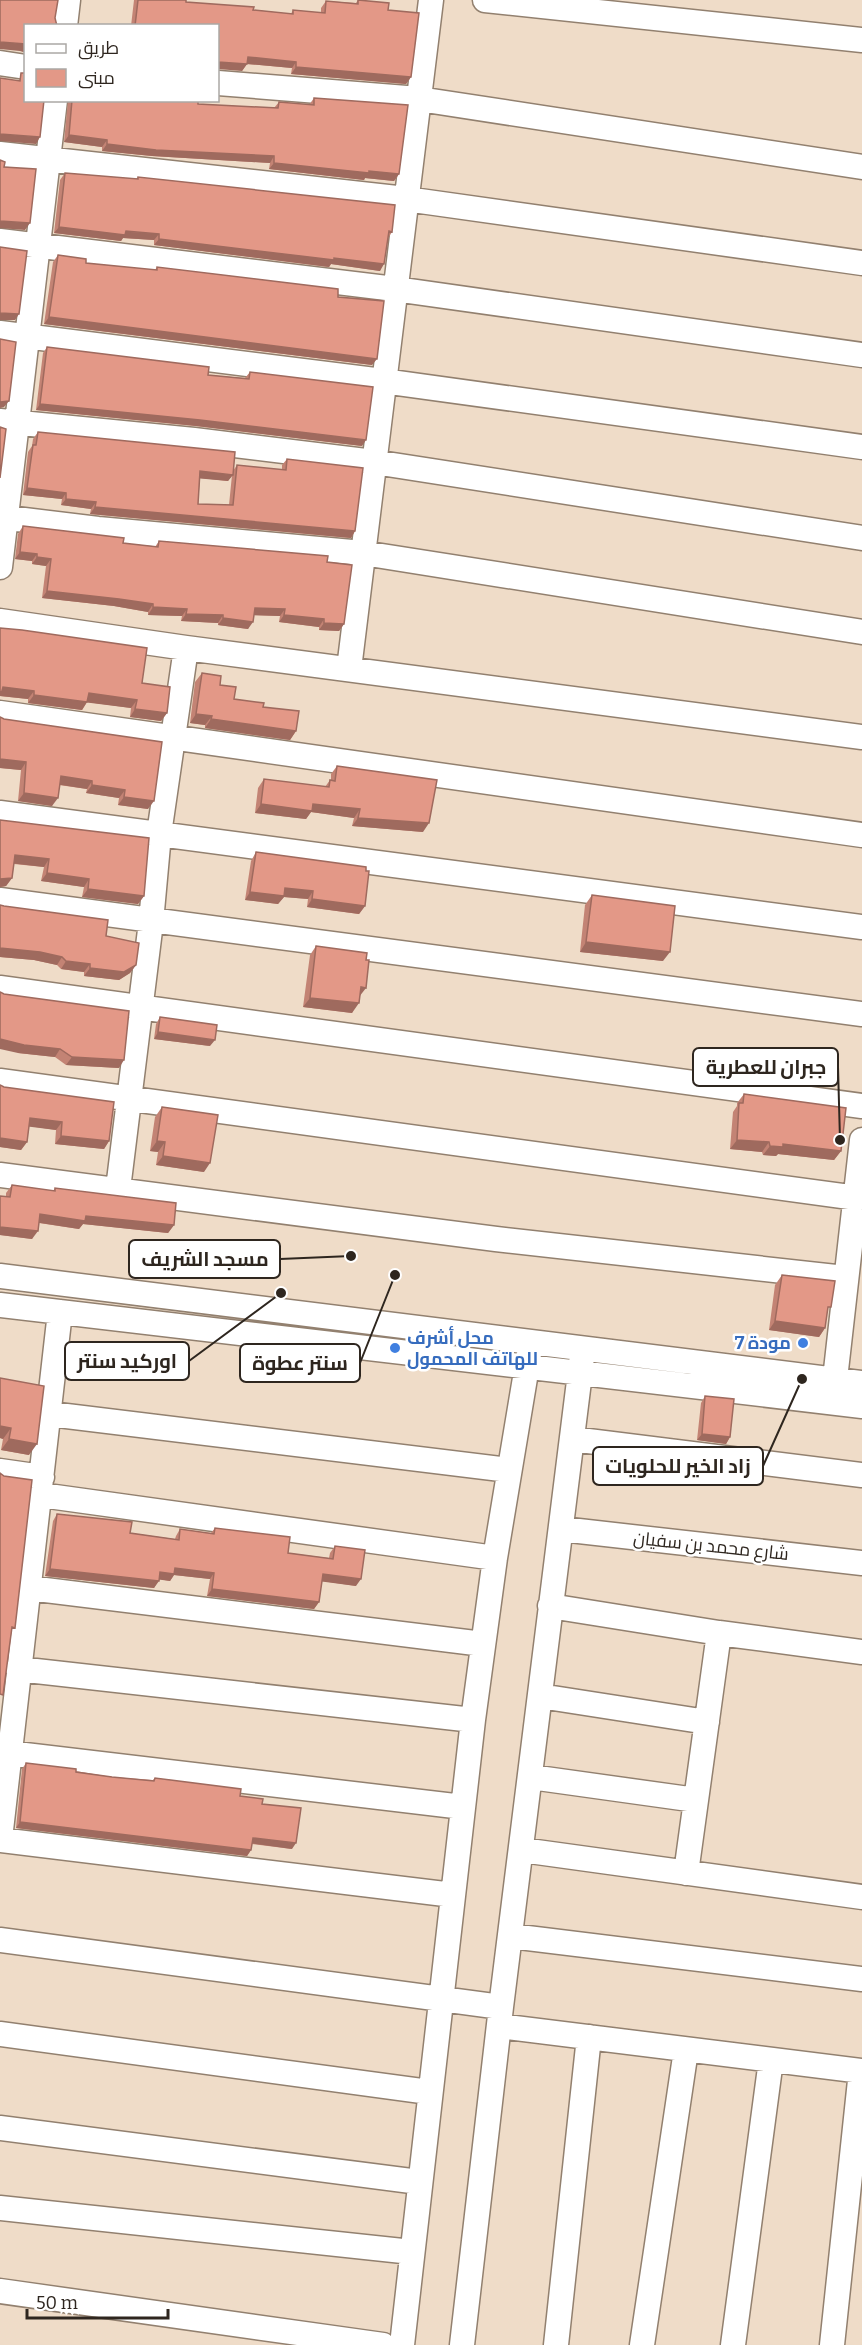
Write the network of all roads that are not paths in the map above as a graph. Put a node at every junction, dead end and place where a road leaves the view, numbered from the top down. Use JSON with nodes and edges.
{"nodes":[{"id":1,"x":68,"y":0,"type":"edge"},
{"id":2,"x":431,"y":0,"type":"edge"},
{"id":3,"x":485,"y":0,"type":"edge"},
{"id":4,"x":64,"y":24,"type":"edge"},
{"id":5,"x":862,"y":40,"type":"edge"},
{"id":6,"x":0,"y":63,"type":"edge"},
{"id":7,"x":24,"y":67,"type":"edge"},
{"id":8,"x":219,"y":83,"type":"edge"},
{"id":9,"x":419,"y":99,"type":"junction"},
{"id":10,"x":55,"y":102,"type":"edge"},
{"id":11,"x":0,"y":154,"type":"edge"},
{"id":12,"x":48,"y":159,"type":"junction"},
{"id":13,"x":862,"y":167,"type":"edge"},
{"id":14,"x":406,"y":199,"type":"junction"},
{"id":15,"x":0,"y":241,"type":"edge"},
{"id":16,"x":39,"y":246,"type":"junction"},
{"id":17,"x":862,"y":263,"type":"edge"},
{"id":18,"x":395,"y":289,"type":"junction"},
{"id":19,"x":0,"y":333,"type":"edge"},
{"id":20,"x":28,"y":336,"type":"junction"},
{"id":21,"x":862,"y":355,"type":"edge"},
{"id":22,"x":383,"y":381,"type":"junction"},
{"id":23,"x":8,"y":422,"type":"edge"},
{"id":24,"x":862,"y":447,"type":"edge"},
{"id":25,"x":374,"y":462,"type":"junction"},
{"id":26,"x":3,"y":518,"type":"edge"},
{"id":27,"x":862,"y":538,"type":"edge"},
{"id":28,"x":363,"y":553,"type":"junction"},
{"id":29,"x":0,"y":567,"type":"edge"},
{"id":30,"x":0,"y":621,"type":"edge"},
{"id":31,"x":862,"y":632,"type":"edge"},
{"id":32,"x":186,"y":648,"type":"junction"},
{"id":33,"x":349,"y":669,"type":"junction"},
{"id":34,"x":0,"y":713,"type":"edge"},
{"id":35,"x":174,"y":737,"type":"junction"},
{"id":36,"x":862,"y":737,"type":"edge"},
{"id":37,"x":0,"y":813,"type":"edge"},
{"id":38,"x":159,"y":834,"type":"junction"},
{"id":39,"x":862,"y":835,"type":"edge"},
{"id":40,"x":0,"y":900,"type":"edge"},
{"id":41,"x":151,"y":922,"type":"junction"},
{"id":42,"x":862,"y":927,"type":"edge"},
{"id":43,"x":0,"y":988,"type":"edge"},
{"id":44,"x":141,"y":1008,"type":"junction"},
{"id":45,"x":862,"y":1014,"type":"edge"},
{"id":46,"x":0,"y":1080,"type":"edge"},
{"id":47,"x":129,"y":1097,"type":"junction"},
{"id":48,"x":862,"y":1106,"type":"edge"},
{"id":49,"x":862,"y":1140,"type":"edge"},
{"id":50,"x":0,"y":1175,"type":"edge"},
{"id":51,"x":118,"y":1189,"type":"junction"},
{"id":52,"x":857,"y":1198,"type":"junction"},
{"id":53,"x":0,"y":1276,"type":"edge"},
{"id":54,"x":845,"y":1278,"type":"junction"},
{"id":55,"x":0,"y":1305,"type":"edge"},
{"id":56,"x":60,"y":1312,"type":"junction"},
{"id":57,"x":531,"y":1342,"type":"junction"},
{"id":58,"x":583,"y":1349,"type":"junction"},
{"id":59,"x":527,"y":1368,"type":"junction"},
{"id":60,"x":580,"y":1374,"type":"junction"},
{"id":61,"x":835,"y":1379,"type":"junction"},
{"id":62,"x":862,"y":1383,"type":"edge"},
{"id":63,"x":862,"y":1406,"type":"edge"},
{"id":64,"x":50,"y":1414,"type":"junction"},
{"id":65,"x":572,"y":1439,"type":"junction"},
{"id":66,"x":509,"y":1470,"type":"junction"},
{"id":67,"x":0,"y":1471,"type":"edge"},
{"id":68,"x":862,"y":1475,"type":"edge"},
{"id":69,"x":42,"y":1486,"type":"junction"},
{"id":70,"x":561,"y":1529,"type":"junction"},
{"id":71,"x":495,"y":1558,"type":"junction"},
{"id":72,"x":862,"y":1563,"type":"edge"},
{"id":73,"x":29,"y":1588,"type":"junction"},
{"id":74,"x":550,"y":1606,"type":"junction"},
{"id":75,"x":719,"y":1633,"type":"junction"},
{"id":76,"x":483,"y":1644,"type":"junction"},
{"id":77,"x":862,"y":1652,"type":"edge"},
{"id":78,"x":18,"y":1669,"type":"junction"},
{"id":79,"x":540,"y":1696,"type":"junction"},
{"id":80,"x":473,"y":1720,"type":"junction"},
{"id":81,"x":707,"y":1722,"type":"junction"},
{"id":82,"x":8,"y":1753,"type":"junction"},
{"id":83,"x":531,"y":1777,"type":"junction"},
{"id":84,"x":2,"y":1794,"type":"edge"},
{"id":85,"x":696,"y":1800,"type":"junction"},
{"id":86,"x":463,"y":1807,"type":"junction"},
{"id":87,"x":0,"y":1840,"type":"edge"},
{"id":88,"x":522,"y":1850,"type":"junction"},
{"id":89,"x":686,"y":1874,"type":"junction"},
{"id":90,"x":453,"y":1895,"type":"junction"},
{"id":91,"x":862,"y":1897,"type":"edge"},
{"id":92,"x":511,"y":1936,"type":"junction"},
{"id":93,"x":0,"y":1940,"type":"edge"},
{"id":94,"x":862,"y":1979,"type":"edge"},
{"id":95,"x":440,"y":1999,"type":"junction"},
{"id":96,"x":500,"y":2017,"type":"junction"},
{"id":97,"x":0,"y":2034,"type":"edge"},
{"id":98,"x":589,"y":2037,"type":"junction"},
{"id":99,"x":686,"y":2050,"type":"junction"},
{"id":100,"x":771,"y":2060,"type":"junction"},
{"id":101,"x":861,"y":2071,"type":"edge"},
{"id":102,"x":429,"y":2092,"type":"junction"},
{"id":103,"x":0,"y":2128,"type":"edge"},
{"id":104,"x":419,"y":2182,"type":"junction"},
{"id":105,"x":0,"y":2208,"type":"edge"},
{"id":106,"x":412,"y":2252,"type":"junction"},
{"id":107,"x":0,"y":2291,"type":"edge"},
{"id":108,"x":384,"y":2345,"type":"edge"},
{"id":109,"x":402,"y":2345,"type":"edge"},
{"id":110,"x":462,"y":2345,"type":"edge"},
{"id":111,"x":556,"y":2345,"type":"edge"},
{"id":112,"x":642,"y":2345,"type":"edge"},
{"id":113,"x":733,"y":2345,"type":"edge"},
{"id":114,"x":832,"y":2345,"type":"edge"}],
"edges":[{"from":1,"to":4,"type":"street"},
{"from":2,"to":9,"type":"street"},
{"from":3,"to":5,"type":"street"},
{"from":6,"to":7,"type":"street"},
{"from":8,"to":9,"type":"street"},
{"from":9,"to":13,"type":"street"},
{"from":9,"to":14,"type":"street"},
{"from":10,"to":12,"type":"street"},
{"from":11,"to":12,"type":"street"},
{"from":12,"to":14,"type":"street"},
{"from":12,"to":16,"type":"street"},
{"from":14,"to":17,"type":"street"},
{"from":14,"to":18,"type":"street"},
{"from":15,"to":16,"type":"street"},
{"from":16,"to":18,"type":"street"},
{"from":16,"to":20,"type":"street"},
{"from":18,"to":21,"type":"street"},
{"from":18,"to":22,"type":"street"},
{"from":19,"to":20,"type":"street"},
{"from":20,"to":22,"type":"street"},
{"from":20,"to":23,"type":"street"},
{"from":22,"to":24,"type":"street"},
{"from":22,"to":25,"type":"street"},
{"from":23,"to":25,"type":"street"},
{"from":23,"to":26,"type":"street"},
{"from":25,"to":27,"type":"street"},
{"from":25,"to":28,"type":"street"},
{"from":26,"to":28,"type":"street"},
{"from":26,"to":29,"type":"street"},
{"from":28,"to":31,"type":"street"},
{"from":28,"to":33,"type":"street"},
{"from":30,"to":32,"type":"street"},
{"from":32,"to":33,"type":"street"},
{"from":32,"to":35,"type":"street"},
{"from":33,"to":36,"type":"street"},
{"from":34,"to":35,"type":"street"},
{"from":35,"to":38,"type":"street"},
{"from":35,"to":39,"type":"street"},
{"from":37,"to":38,"type":"street"},
{"from":38,"to":41,"type":"street"},
{"from":38,"to":42,"type":"street"},
{"from":40,"to":41,"type":"street"},
{"from":41,"to":44,"type":"street"},
{"from":41,"to":45,"type":"street"},
{"from":43,"to":44,"type":"street"},
{"from":44,"to":47,"type":"street"},
{"from":44,"to":48,"type":"street"},
{"from":46,"to":47,"type":"street"},
{"from":47,"to":51,"type":"street"},
{"from":47,"to":52,"type":"street"},
{"from":49,"to":52,"type":"street"},
{"from":50,"to":51,"type":"street"},
{"from":51,"to":54,"type":"street"},
{"from":52,"to":54,"type":"street"},
{"from":53,"to":57,"type":"street"},
{"from":54,"to":61,"type":"street"},
{"from":55,"to":56,"type":"street"},
{"from":56,"to":59,"type":"street"},
{"from":56,"to":64,"type":"street"},
{"from":57,"to":58,"type":"street"},
{"from":57,"to":59,"type":"street"},
{"from":58,"to":60,"type":"street"},
{"from":58,"to":61,"type":"street"},
{"from":59,"to":60,"type":"street"},
{"from":59,"to":66,"type":"street"},
{"from":60,"to":63,"type":"street"},
{"from":60,"to":65,"type":"street"},
{"from":61,"to":62,"type":"street"},
{"from":64,"to":66,"type":"street"},
{"from":64,"to":69,"type":"street"},
{"from":65,"to":68,"type":"street"},
{"from":65,"to":70,"type":"street"},
{"from":66,"to":71,"type":"street"},
{"from":67,"to":69,"type":"street"},
{"from":69,"to":71,"type":"street"},
{"from":69,"to":73,"type":"street"},
{"from":70,"to":72,"type":"street","name":"شارع محمد بن سفيان"},
{"from":70,"to":74,"type":"street"},
{"from":71,"to":76,"type":"street"},
{"from":73,"to":76,"type":"street"},
{"from":73,"to":78,"type":"street"},
{"from":74,"to":75,"type":"street"},
{"from":74,"to":79,"type":"street"},
{"from":75,"to":77,"type":"street"},
{"from":75,"to":81,"type":"street"},
{"from":76,"to":80,"type":"street"},
{"from":78,"to":80,"type":"street"},
{"from":78,"to":82,"type":"street"},
{"from":79,"to":81,"type":"street"},
{"from":79,"to":83,"type":"street"},
{"from":80,"to":86,"type":"street"},
{"from":81,"to":85,"type":"street"},
{"from":82,"to":84,"type":"street"},
{"from":82,"to":86,"type":"street"},
{"from":83,"to":85,"type":"street"},
{"from":83,"to":88,"type":"street"},
{"from":84,"to":87,"type":"street"},
{"from":85,"to":89,"type":"street"},
{"from":86,"to":90,"type":"street"},
{"from":87,"to":90,"type":"street"},
{"from":88,"to":89,"type":"street"},
{"from":88,"to":92,"type":"street"},
{"from":89,"to":91,"type":"street"},
{"from":90,"to":95,"type":"street"},
{"from":92,"to":94,"type":"street"},
{"from":92,"to":96,"type":"street"},
{"from":93,"to":95,"type":"street"},
{"from":95,"to":96,"type":"street"},
{"from":95,"to":102,"type":"street"},
{"from":96,"to":98,"type":"street"},
{"from":96,"to":110,"type":"street"},
{"from":97,"to":102,"type":"street"},
{"from":98,"to":99,"type":"street"},
{"from":98,"to":111,"type":"street"},
{"from":99,"to":100,"type":"street"},
{"from":99,"to":112,"type":"street"},
{"from":100,"to":101,"type":"street"},
{"from":100,"to":113,"type":"street"},
{"from":101,"to":114,"type":"street"},
{"from":102,"to":104,"type":"street"},
{"from":103,"to":104,"type":"street"},
{"from":104,"to":106,"type":"street"},
{"from":105,"to":106,"type":"street"},
{"from":106,"to":109,"type":"street"},
{"from":107,"to":108,"type":"street"}]}
